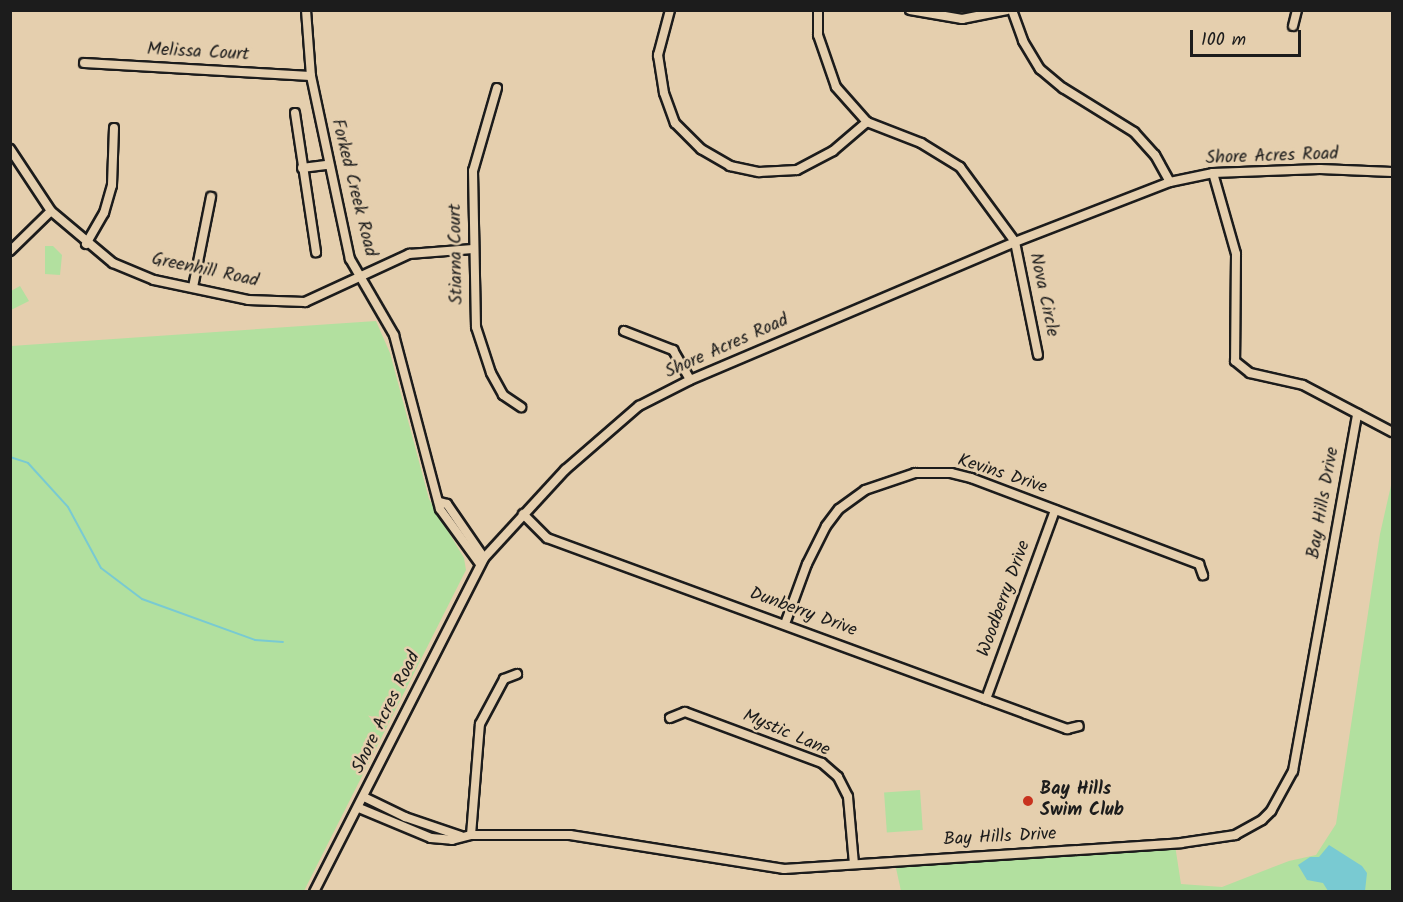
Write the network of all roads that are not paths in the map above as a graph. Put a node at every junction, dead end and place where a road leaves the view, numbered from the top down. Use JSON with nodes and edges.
{"nodes":[{"id":1,"x":306,"y":10,"type":"edge"},
{"id":2,"x":670,"y":10,"type":"edge"},
{"id":3,"x":818,"y":10,"type":"edge"},
{"id":4,"x":910,"y":10,"type":"edge"},
{"id":5,"x":1009,"y":10,"type":"edge"},
{"id":6,"x":1297,"y":10,"type":"edge"},
{"id":7,"x":1293,"y":26,"type":"dead end"},
{"id":8,"x":84,"y":63,"type":"dead end"},
{"id":9,"x":311,"y":76,"type":"junction"},
{"id":10,"x":497,"y":88,"type":"dead end"},
{"id":11,"x":295,"y":113,"type":"dead end"},
{"id":12,"x":867,"y":122,"type":"junction"},
{"id":13,"x":114,"y":128,"type":"dead end"},
{"id":14,"x":10,"y":149,"type":"edge"},
{"id":15,"x":328,"y":165,"type":"junction"},
{"id":16,"x":302,"y":168,"type":"junction"},
{"id":17,"x":1392,"y":172,"type":"edge"},
{"id":18,"x":1213,"y":173,"type":"junction"},
{"id":19,"x":1170,"y":182,"type":"junction"},
{"id":20,"x":211,"y":197,"type":"dead end"},
{"id":21,"x":51,"y":211,"type":"junction"},
{"id":22,"x":1015,"y":242,"type":"junction"},
{"id":23,"x":86,"y":244,"type":"junction"},
{"id":24,"x":473,"y":249,"type":"junction"},
{"id":25,"x":11,"y":250,"type":"edge"},
{"id":26,"x":316,"y":252,"type":"dead end"},
{"id":27,"x":360,"y":276,"type":"junction"},
{"id":28,"x":193,"y":287,"type":"junction"},
{"id":29,"x":624,"y":331,"type":"dead end"},
{"id":30,"x":1038,"y":355,"type":"dead end"},
{"id":31,"x":690,"y":380,"type":"junction"},
{"id":32,"x":521,"y":407,"type":"dead end"},
{"id":33,"x":1357,"y":414,"type":"junction"},
{"id":34,"x":1392,"y":432,"type":"edge"},
{"id":35,"x":1055,"y":510,"type":"junction"},
{"id":36,"x":523,"y":514,"type":"junction"},
{"id":37,"x":482,"y":561,"type":"junction"},
{"id":38,"x":1203,"y":575,"type":"dead end"},
{"id":39,"x":785,"y":624,"type":"junction"},
{"id":40,"x":517,"y":674,"type":"dead end"},
{"id":41,"x":986,"y":699,"type":"junction"},
{"id":42,"x":669,"y":718,"type":"dead end"},
{"id":43,"x":1079,"y":726,"type":"dead end"},
{"id":44,"x":364,"y":797,"type":"junction"},
{"id":45,"x":358,"y":808,"type":"junction"},
{"id":46,"x":466,"y":835,"type":"junction"},
{"id":47,"x":854,"y":864,"type":"junction"},
{"id":48,"x":314,"y":891,"type":"edge"}],
"edges":[{"from":1,"to":9,"type":"street","name":"Forked Creek Road"},
{"from":2,"to":12,"type":"street"},
{"from":3,"to":12,"type":"street"},
{"from":4,"to":5,"type":"street"},
{"from":5,"to":19,"type":"street"},
{"from":6,"to":7,"type":"street"},
{"from":8,"to":9,"type":"street","name":"Melissa Court"},
{"from":9,"to":15,"type":"street","name":"Forked Creek Road"},
{"from":10,"to":24,"type":"street","name":"Stiarna Court"},
{"from":11,"to":16,"type":"street"},
{"from":12,"to":22,"type":"street"},
{"from":13,"to":23,"type":"street"},
{"from":14,"to":21,"type":"street","name":"Greenhill Road"},
{"from":15,"to":16,"type":"street"},
{"from":15,"to":27,"type":"street","name":"Forked Creek Road"},
{"from":16,"to":26,"type":"street"},
{"from":17,"to":18,"type":"street","name":"Shore Acres Road"},
{"from":18,"to":19,"type":"street","name":"Shore Acres Road"},
{"from":18,"to":33,"type":"street"},
{"from":19,"to":22,"type":"street","name":"Shore Acres Road"},
{"from":20,"to":28,"type":"street"},
{"from":21,"to":23,"type":"street","name":"Greenhill Road"},
{"from":21,"to":25,"type":"street"},
{"from":22,"to":30,"type":"street","name":"Nova Circle"},
{"from":22,"to":31,"type":"street","name":"Shore Acres Road"},
{"from":23,"to":28,"type":"street","name":"Greenhill Road"},
{"from":24,"to":27,"type":"street","name":"Greenhill Road"},
{"from":24,"to":32,"type":"street","name":"Stiarna Court"},
{"from":27,"to":28,"type":"street","name":"Greenhill Road"},
{"from":27,"to":37,"type":"street","name":"Forked Creek Road"},
{"from":29,"to":31,"type":"street"},
{"from":31,"to":36,"type":"street","name":"Shore Acres Road"},
{"from":33,"to":34,"type":"street"},
{"from":33,"to":47,"type":"street","name":"Bay Hills Drive"},
{"from":35,"to":38,"type":"street","name":"Kevins Drive"},
{"from":35,"to":39,"type":"street","name":"Kevins Drive"},
{"from":35,"to":41,"type":"street","name":"Woodberry Drive"},
{"from":36,"to":37,"type":"street","name":"Shore Acres Road"},
{"from":36,"to":39,"type":"street","name":"Dunberry Drive"},
{"from":37,"to":44,"type":"street","name":"Shore Acres Road"},
{"from":39,"to":41,"type":"street","name":"Dunberry Drive"},
{"from":40,"to":46,"type":"street"},
{"from":41,"to":43,"type":"street","name":"Dunberry Drive"},
{"from":42,"to":47,"type":"street","name":"Mystic Lane"},
{"from":44,"to":45,"type":"street","name":"Shore Acres Road"},
{"from":44,"to":46,"type":"street","name":"Bay Hills Drive"},
{"from":45,"to":46,"type":"street","name":"Bay Hills Drive"},
{"from":45,"to":48,"type":"street","name":"Shore Acres Road"},
{"from":46,"to":47,"type":"street","name":"Bay Hills Drive"}]}
